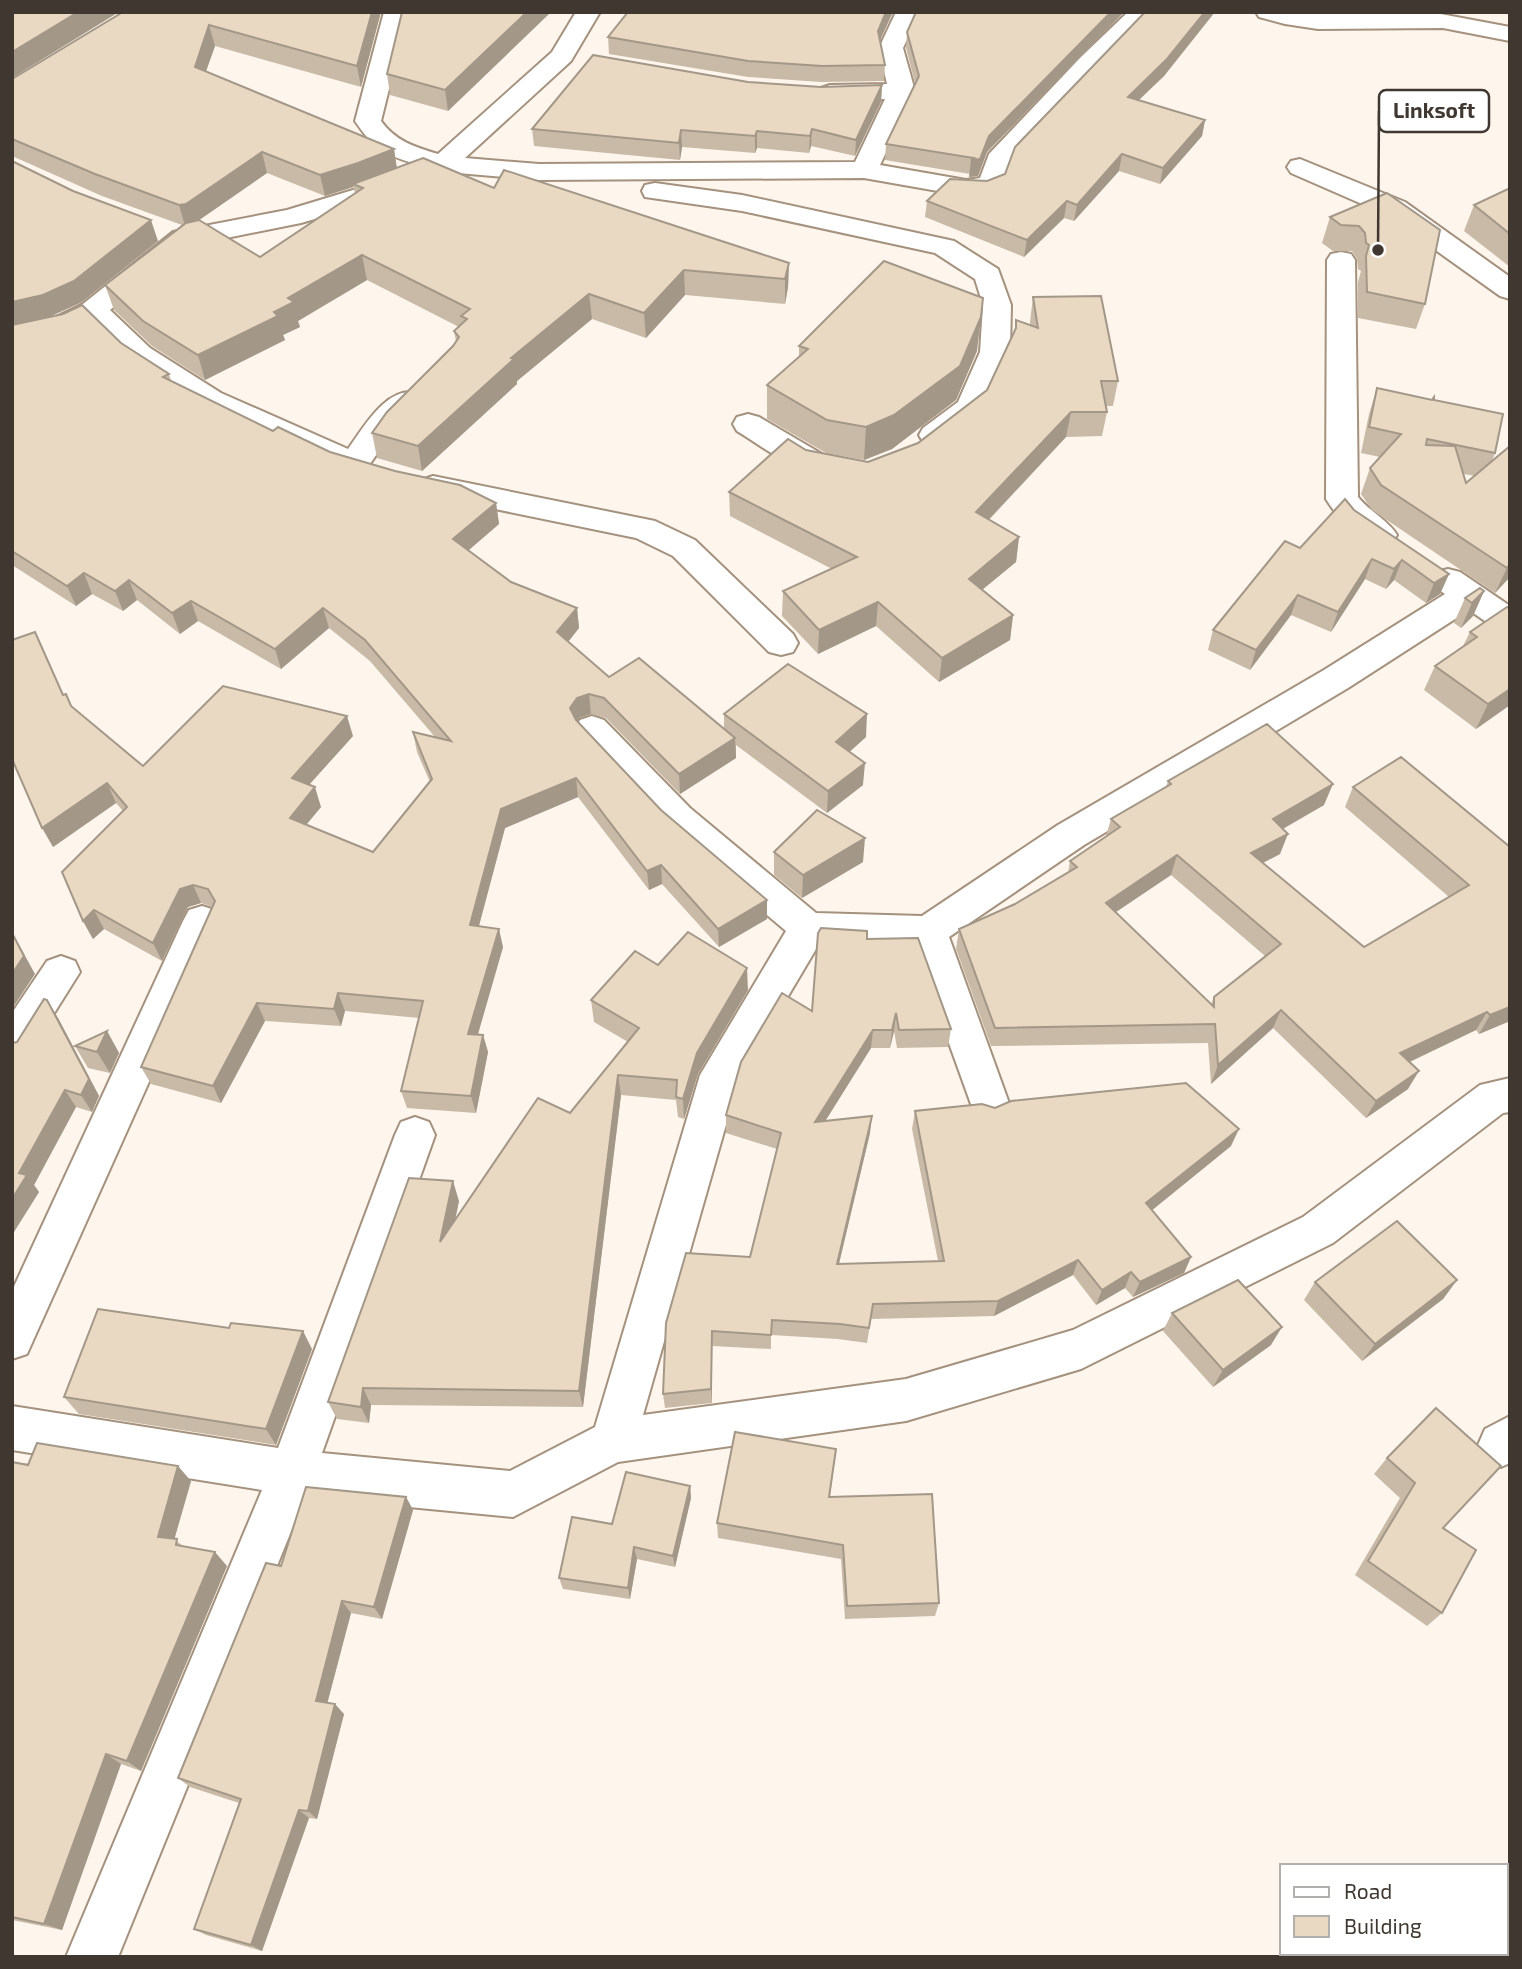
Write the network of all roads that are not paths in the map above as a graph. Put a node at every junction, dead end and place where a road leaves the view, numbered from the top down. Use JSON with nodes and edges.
{"nodes":[{"id":1,"x":396,"y":12,"type":"edge"},
{"id":2,"x":588,"y":12,"type":"edge"},
{"id":3,"x":908,"y":12,"type":"edge"},
{"id":4,"x":1142,"y":12,"type":"edge"},
{"id":5,"x":1268,"y":12,"type":"edge"},
{"id":6,"x":1510,"y":34,"type":"edge"},
{"id":7,"x":902,"y":91,"type":"junction"},
{"id":8,"x":809,"y":93,"type":"edge"},
{"id":9,"x":443,"y":164,"type":"junction"},
{"id":10,"x":1300,"y":167,"type":"dead end"},
{"id":11,"x":864,"y":170,"type":"junction"},
{"id":12,"x":589,"y":172,"type":"junction"},
{"id":13,"x":1341,"y":260,"type":"dead end"},
{"id":14,"x":1510,"y":290,"type":"edge"},
{"id":15,"x":93,"y":310,"type":"junction"},
{"id":16,"x":12,"y":336,"type":"edge"},
{"id":17,"x":426,"y":381,"type":"edge"},
{"id":18,"x":748,"y":425,"type":"dead end"},
{"id":19,"x":915,"y":449,"type":"edge"},
{"id":20,"x":380,"y":472,"type":"junction"},
{"id":21,"x":854,"y":472,"type":"edge"},
{"id":22,"x":1470,"y":594,"type":"junction"},
{"id":23,"x":1510,"y":622,"type":"edge"},
{"id":24,"x":780,"y":643,"type":"dead end"},
{"id":25,"x":592,"y":729,"type":"dead end"},
{"id":26,"x":202,"y":921,"type":"dead end"},
{"id":27,"x":808,"y":928,"type":"junction"},
{"id":28,"x":928,"y":930,"type":"junction"},
{"id":29,"x":61,"y":972,"type":"dead end"},
{"id":30,"x":12,"y":1046,"type":"edge"},
{"id":31,"x":1510,"y":1094,"type":"edge"},
{"id":32,"x":990,"y":1105,"type":"edge"},
{"id":33,"x":415,"y":1135,"type":"dead end"},
{"id":34,"x":12,"y":1339,"type":"edge"},
{"id":35,"x":12,"y":1428,"type":"edge"},
{"id":36,"x":613,"y":1441,"type":"junction"},
{"id":37,"x":292,"y":1474,"type":"junction"},
{"id":38,"x":92,"y":1957,"type":"edge"}],
"edges":[{"from":1,"to":9,"type":"street"},
{"from":2,"to":9,"type":"street"},
{"from":3,"to":7,"type":"street"},
{"from":4,"to":11,"type":"street"},
{"from":5,"to":6,"type":"street"},
{"from":7,"to":8,"type":"street"},
{"from":7,"to":11,"type":"street"},
{"from":9,"to":12,"type":"street"},
{"from":9,"to":15,"type":"street"},
{"from":10,"to":14,"type":"street"},
{"from":11,"to":12,"type":"street"},
{"from":12,"to":19,"type":"street"},
{"from":13,"to":22,"type":"street"},
{"from":15,"to":16,"type":"street"},
{"from":15,"to":20,"type":"street"},
{"from":17,"to":20,"type":"street"},
{"from":18,"to":21,"type":"street"},
{"from":20,"to":24,"type":"street"},
{"from":22,"to":23,"type":"street"},
{"from":22,"to":28,"type":"street"},
{"from":25,"to":27,"type":"street"},
{"from":26,"to":34,"type":"street"},
{"from":27,"to":28,"type":"street"},
{"from":27,"to":36,"type":"street"},
{"from":28,"to":32,"type":"street"},
{"from":29,"to":30,"type":"street"},
{"from":31,"to":36,"type":"street"},
{"from":33,"to":37,"type":"street"},
{"from":35,"to":37,"type":"street"},
{"from":36,"to":37,"type":"street"},
{"from":37,"to":38,"type":"street"}]}
